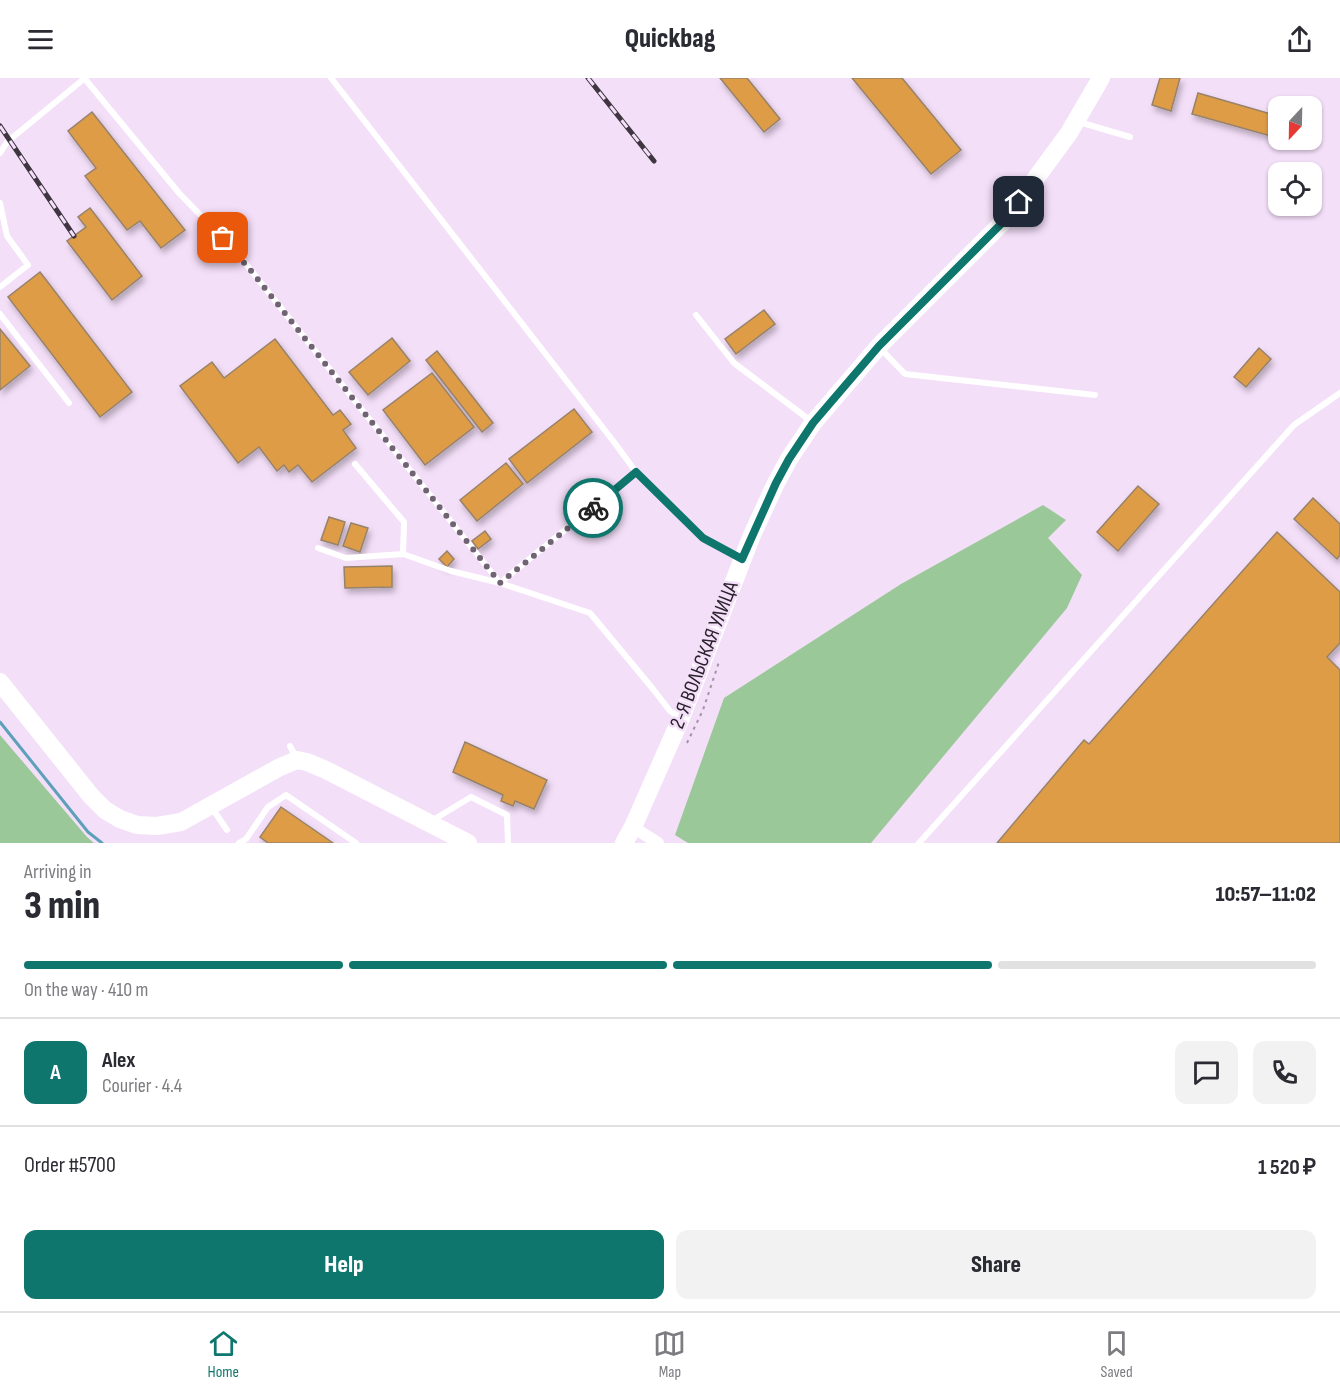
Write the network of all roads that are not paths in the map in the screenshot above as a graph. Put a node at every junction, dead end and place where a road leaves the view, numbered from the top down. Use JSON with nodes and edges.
{"nodes":[{"id":1,"x":85,"y":78,"type":"edge"},
{"id":2,"x":331,"y":78,"type":"edge"},
{"id":3,"x":1101,"y":78,"type":"edge"},
{"id":4,"x":1076,"y":121,"type":"junction"},
{"id":5,"x":1130,"y":137,"type":"dead end"},
{"id":6,"x":0,"y":153,"type":"edge"},
{"id":7,"x":0,"y":203,"type":"edge"},
{"id":8,"x":0,"y":287,"type":"edge"},
{"id":9,"x":0,"y":314,"type":"edge"},
{"id":10,"x":696,"y":315,"type":"dead end"},
{"id":11,"x":879,"y":346,"type":"junction"},
{"id":12,"x":1340,"y":393,"type":"edge"},
{"id":13,"x":1095,"y":394,"type":"dead end"},
{"id":14,"x":69,"y":403,"type":"dead end"},
{"id":15,"x":813,"y":423,"type":"junction"},
{"id":16,"x":355,"y":464,"type":"dead end"},
{"id":17,"x":636,"y":472,"type":"junction"},
{"id":18,"x":318,"y":548,"type":"dead end"},
{"id":19,"x":404,"y":554,"type":"junction"},
{"id":20,"x":742,"y":559,"type":"junction"},
{"id":21,"x":500,"y":583,"type":"junction"},
{"id":22,"x":0,"y":682,"type":"edge"},
{"id":23,"x":681,"y":718,"type":"junction"},
{"id":24,"x":210,"y":806,"type":"junction"},
{"id":25,"x":429,"y":822,"type":"junction"},
{"id":26,"x":633,"y":827,"type":"junction"},
{"id":27,"x":226,"y":830,"type":"dead end"},
{"id":28,"x":249,"y":841,"type":"edge"},
{"id":29,"x":238,"y":843,"type":"edge"},
{"id":30,"x":356,"y":843,"type":"edge"},
{"id":31,"x":468,"y":843,"type":"edge"},
{"id":32,"x":508,"y":843,"type":"edge"},
{"id":33,"x":624,"y":843,"type":"edge"},
{"id":34,"x":658,"y":843,"type":"edge"},
{"id":35,"x":919,"y":843,"type":"edge"}],
"edges":[{"from":1,"to":6,"type":"lane"},
{"from":1,"to":21,"type":"lane"},
{"from":2,"to":17,"type":"lane"},
{"from":3,"to":4,"type":"main road","name":"2-Я ВОЛЬСКАЯ УЛИЦА"},
{"from":4,"to":5,"type":"lane"},
{"from":4,"to":11,"type":"main road","name":"2-Я ВОЛЬСКАЯ УЛИЦА"},
{"from":7,"to":8,"type":"lane"},
{"from":9,"to":14,"type":"lane"},
{"from":10,"to":15,"type":"lane"},
{"from":11,"to":13,"type":"lane"},
{"from":11,"to":15,"type":"main road","name":"2-Я ВОЛЬСКАЯ УЛИЦА"},
{"from":12,"to":35,"type":"lane"},
{"from":15,"to":20,"type":"main road","name":"2-Я ВОЛЬСКАЯ УЛИЦА"},
{"from":16,"to":19,"type":"lane"},
{"from":17,"to":20,"type":"lane"},
{"from":17,"to":21,"type":"lane"},
{"from":18,"to":19,"type":"lane"},
{"from":19,"to":21,"type":"lane"},
{"from":20,"to":23,"type":"main road","name":"2-Я ВОЛЬСКАЯ УЛИЦА"},
{"from":21,"to":23,"type":"lane"},
{"from":22,"to":24,"type":"main road"},
{"from":23,"to":26,"type":"main road","name":"2-Я ВОЛЬСКАЯ УЛИЦА"},
{"from":24,"to":25,"type":"main road"},
{"from":24,"to":27,"type":"lane"},
{"from":25,"to":31,"type":"main road"},
{"from":25,"to":32,"type":"lane"},
{"from":26,"to":33,"type":"main road","name":"2-Я ВОЛЬСКАЯ УЛИЦА"},
{"from":26,"to":34,"type":"street"},
{"from":28,"to":29,"type":"lane"},
{"from":28,"to":30,"type":"lane"}]}
